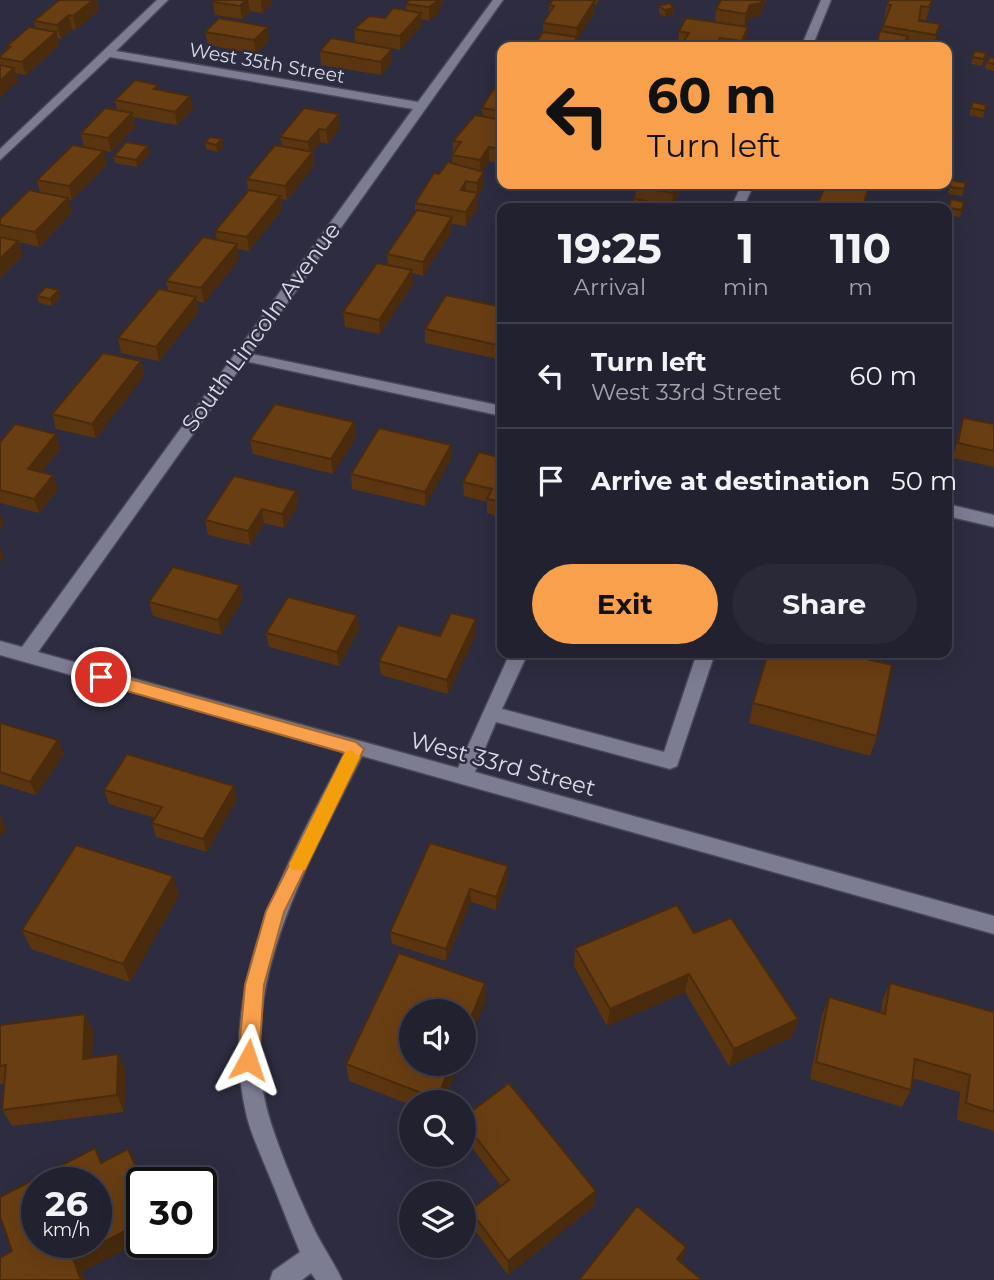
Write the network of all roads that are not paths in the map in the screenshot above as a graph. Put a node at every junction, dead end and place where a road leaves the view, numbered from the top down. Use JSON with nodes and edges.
{"nodes":[{"id":1,"x":163,"y":0,"type":"edge"},
{"id":2,"x":498,"y":0,"type":"edge"},
{"id":3,"x":826,"y":0,"type":"edge"},
{"id":4,"x":808,"y":42,"type":"edge"},
{"id":5,"x":109,"y":53,"type":"junction"},
{"id":6,"x":418,"y":106,"type":"junction"},
{"id":7,"x":0,"y":156,"type":"edge"},
{"id":8,"x":241,"y":356,"type":"junction"},
{"id":9,"x":497,"y":410,"type":"edge"},
{"id":10,"x":952,"y":511,"type":"edge"},
{"id":11,"x":994,"y":521,"type":"edge"},
{"id":12,"x":0,"y":649,"type":"edge"},
{"id":13,"x":25,"y":656,"type":"junction"},
{"id":14,"x":517,"y":658,"type":"edge"},
{"id":15,"x":704,"y":658,"type":"edge"},
{"id":16,"x":491,"y":713,"type":"junction"},
{"id":17,"x":356,"y":749,"type":"junction"},
{"id":18,"x":463,"y":778,"type":"junction"},
{"id":19,"x":994,"y":925,"type":"edge"},
{"id":20,"x":313,"y":1257,"type":"junction"},
{"id":21,"x":282,"y":1280,"type":"edge"},
{"id":22,"x":330,"y":1280,"type":"edge"}],
"edges":[{"from":1,"to":5,"type":"street"},
{"from":2,"to":6,"type":"street","name":"South Lincoln Avenue"},
{"from":3,"to":4,"type":"street"},
{"from":5,"to":6,"type":"street","name":"West 35th Street"},
{"from":5,"to":7,"type":"street"},
{"from":6,"to":8,"type":"street","name":"South Lincoln Avenue"},
{"from":8,"to":9,"type":"street"},
{"from":8,"to":13,"type":"street","name":"South Lincoln Avenue"},
{"from":10,"to":11,"type":"street"},
{"from":12,"to":13,"type":"street","name":"West 33rd Street"},
{"from":13,"to":17,"type":"street","name":"West 33rd Street"},
{"from":14,"to":16,"type":"street"},
{"from":15,"to":16,"type":"street"},
{"from":16,"to":18,"type":"street"},
{"from":17,"to":18,"type":"street","name":"West 33rd Street"},
{"from":17,"to":20,"type":"street"},
{"from":18,"to":19,"type":"street","name":"West 33rd Street"},
{"from":20,"to":21,"type":"street"},
{"from":20,"to":22,"type":"street"}]}
